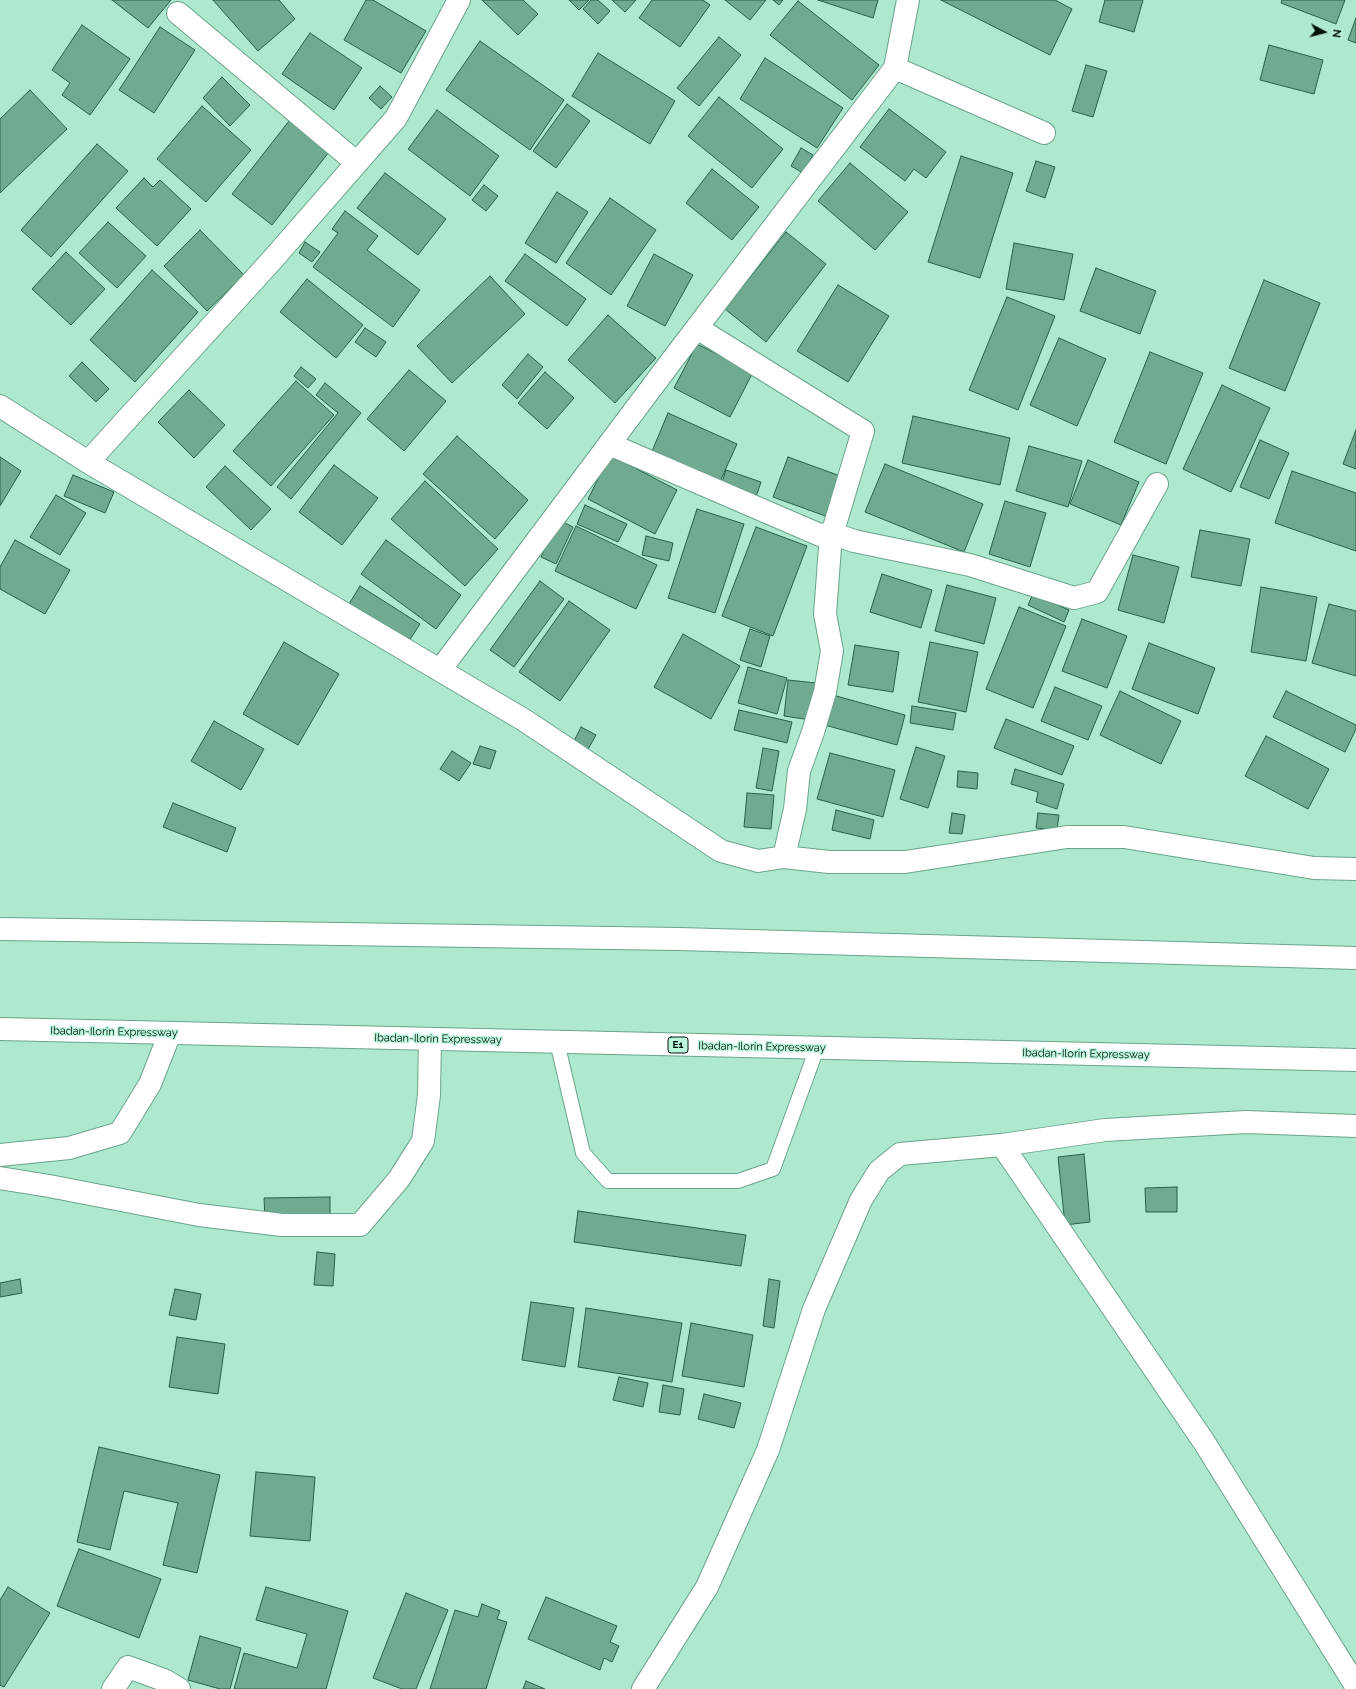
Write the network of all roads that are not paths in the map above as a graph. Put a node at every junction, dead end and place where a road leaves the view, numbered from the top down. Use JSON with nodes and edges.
{"nodes":[{"id":1,"x":460,"y":0,"type":"edge"},
{"id":2,"x":908,"y":0,"type":"edge"},
{"id":3,"x":178,"y":13,"type":"dead end"},
{"id":4,"x":895,"y":68,"type":"junction"},
{"id":5,"x":1044,"y":133,"type":"dead end"},
{"id":6,"x":357,"y":163,"type":"junction"},
{"id":7,"x":697,"y":328,"type":"junction"},
{"id":8,"x":0,"y":406,"type":"edge"},
{"id":9,"x":609,"y":444,"type":"junction"},
{"id":10,"x":88,"y":462,"type":"junction"},
{"id":11,"x":1157,"y":484,"type":"dead end"},
{"id":12,"x":831,"y":533,"type":"junction"},
{"id":13,"x":440,"y":670,"type":"junction"},
{"id":14,"x":784,"y":857,"type":"junction"},
{"id":15,"x":1356,"y":869,"type":"edge"},
{"id":16,"x":0,"y":929,"type":"edge"},
{"id":17,"x":1356,"y":958,"type":"edge"},
{"id":18,"x":0,"y":1029,"type":"edge"},
{"id":19,"x":170,"y":1033,"type":"junction"},
{"id":20,"x":430,"y":1039,"type":"junction"},
{"id":21,"x":558,"y":1042,"type":"junction"},
{"id":22,"x":817,"y":1048,"type":"junction"},
{"id":23,"x":1356,"y":1060,"type":"edge"},
{"id":24,"x":1356,"y":1126,"type":"edge"},
{"id":25,"x":1002,"y":1145,"type":"junction"},
{"id":26,"x":0,"y":1155,"type":"edge"},
{"id":27,"x":0,"y":1178,"type":"edge"},
{"id":28,"x":1356,"y":1686,"type":"edge"},
{"id":29,"x":113,"y":1689,"type":"edge"},
{"id":30,"x":179,"y":1689,"type":"edge"},
{"id":31,"x":643,"y":1689,"type":"edge"}],
"edges":[{"from":1,"to":6,"type":"main road"},
{"from":2,"to":4,"type":"main road"},
{"from":3,"to":6,"type":"main road"},
{"from":4,"to":5,"type":"main road"},
{"from":4,"to":7,"type":"main road"},
{"from":6,"to":10,"type":"main road"},
{"from":7,"to":9,"type":"main road"},
{"from":7,"to":12,"type":"main road"},
{"from":8,"to":10,"type":"main road"},
{"from":9,"to":12,"type":"main road"},
{"from":9,"to":13,"type":"main road"},
{"from":10,"to":13,"type":"main road"},
{"from":11,"to":12,"type":"main road"},
{"from":12,"to":14,"type":"main road"},
{"from":13,"to":14,"type":"main road"},
{"from":14,"to":15,"type":"main road"},
{"from":16,"to":17,"type":"main road"},
{"from":18,"to":19,"type":"main road","name":"Ibadan-Ilorin Expressway","number":"E1"},
{"from":19,"to":20,"type":"main road","name":"Ibadan-Ilorin Expressway","number":"E1"},
{"from":19,"to":26,"type":"main road"},
{"from":20,"to":21,"type":"main road","name":"Ibadan-Ilorin Expressway","number":"E1"},
{"from":20,"to":27,"type":"main road"},
{"from":21,"to":22,"type":"main road","name":"Ibadan-Ilorin Expressway","number":"E1"},
{"from":21,"to":22,"type":"lane"},
{"from":22,"to":23,"type":"main road","name":"Ibadan-Ilorin Expressway","number":"E1"},
{"from":24,"to":25,"type":"main road"},
{"from":25,"to":28,"type":"main road"},
{"from":25,"to":31,"type":"main road"},
{"from":29,"to":30,"type":"main road"}]}
